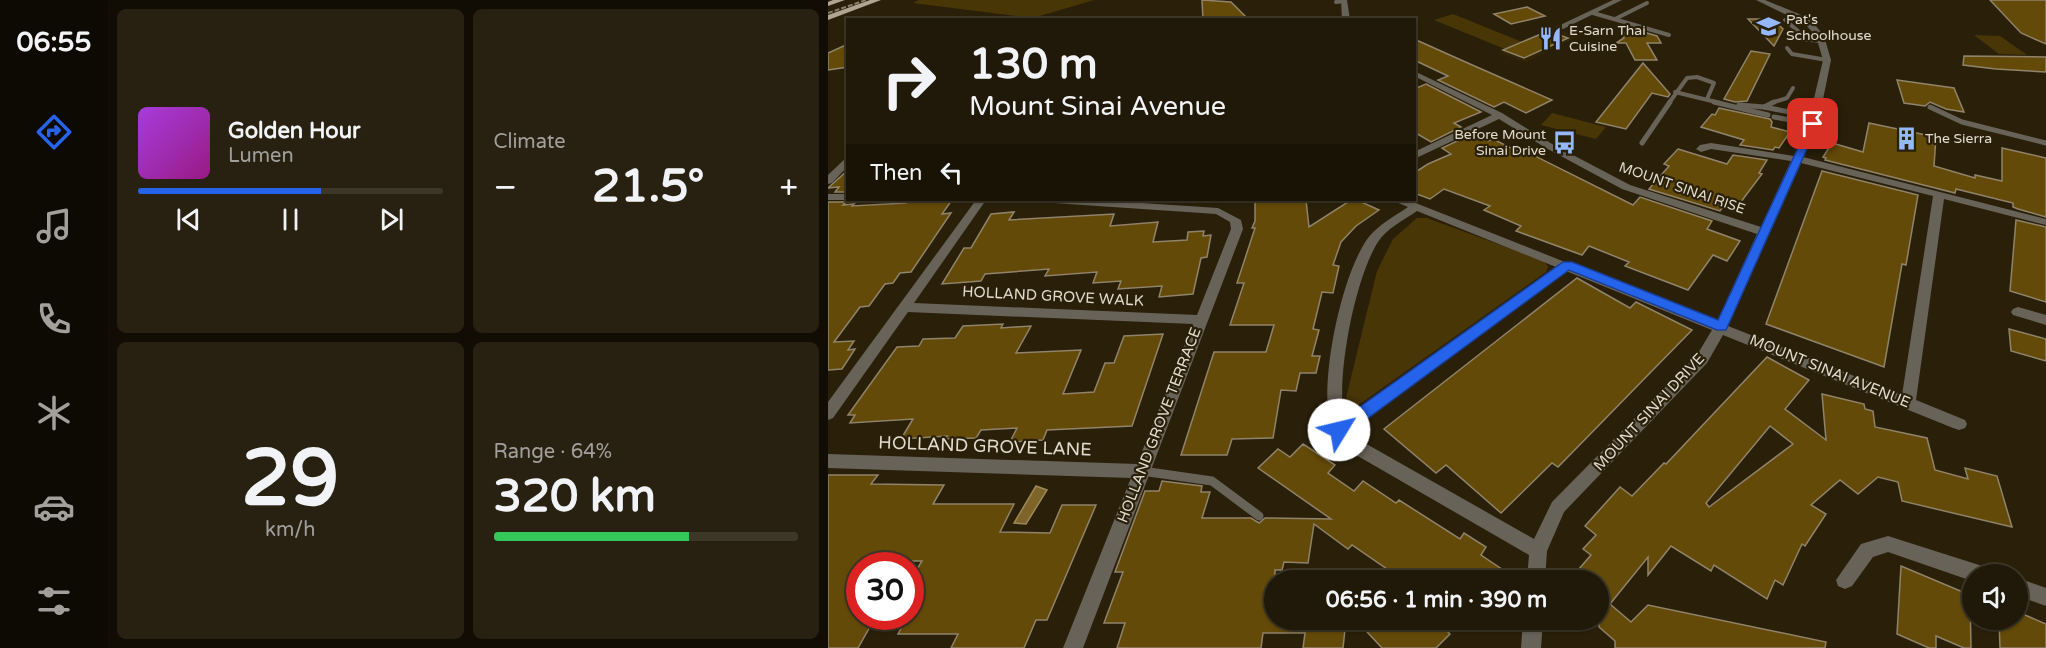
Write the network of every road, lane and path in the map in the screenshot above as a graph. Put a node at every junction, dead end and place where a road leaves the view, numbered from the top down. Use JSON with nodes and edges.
{"nodes":[{"id":1,"x":841,"y":0,"type":"edge"},
{"id":2,"x":877,"y":0,"type":"edge"},
{"id":3,"x":1619,"y":0,"type":"edge"},
{"id":4,"x":1758,"y":0,"type":"edge"},
{"id":5,"x":1341,"y":1,"type":"edge"},
{"id":6,"x":1647,"y":3,"type":"dead end"},
{"id":7,"x":828,"y":4,"type":"edge"},
{"id":8,"x":1593,"y":13,"type":"junction"},
{"id":9,"x":828,"y":18,"type":"edge"},
{"id":10,"x":1345,"y":18,"type":"edge"},
{"id":11,"x":1615,"y":19,"type":"junction"},
{"id":12,"x":1785,"y":20,"type":"dead end"},
{"id":13,"x":1560,"y":27,"type":"dead end"},
{"id":14,"x":1669,"y":34,"type":"dead end"},
{"id":15,"x":1821,"y":40,"type":"junction"},
{"id":16,"x":1787,"y":48,"type":"dead end"},
{"id":17,"x":1827,"y":60,"type":"junction"},
{"id":18,"x":1416,"y":76,"type":"edge"},
{"id":19,"x":1793,"y":88,"type":"dead end"},
{"id":20,"x":1675,"y":92,"type":"junction"},
{"id":21,"x":1707,"y":99,"type":"junction"},
{"id":22,"x":1734,"y":106,"type":"junction"},
{"id":23,"x":1764,"y":107,"type":"junction"},
{"id":24,"x":1930,"y":107,"type":"dead end"},
{"id":25,"x":1498,"y":115,"type":"junction"},
{"id":26,"x":1768,"y":115,"type":"dead end"},
{"id":27,"x":1774,"y":117,"type":"dead end"},
{"id":28,"x":1814,"y":121,"type":"junction"},
{"id":29,"x":1642,"y":143,"type":"dead end"},
{"id":30,"x":2046,"y":143,"type":"edge"},
{"id":31,"x":1701,"y":149,"type":"dead end"},
{"id":32,"x":1416,"y":155,"type":"edge"},
{"id":33,"x":1798,"y":160,"type":"junction"},
{"id":34,"x":846,"y":161,"type":"edge"},
{"id":35,"x":828,"y":181,"type":"edge"},
{"id":36,"x":1939,"y":194,"type":"junction"},
{"id":37,"x":828,"y":197,"type":"edge"},
{"id":38,"x":846,"y":197,"type":"edge"},
{"id":39,"x":980,"y":201,"type":"edge"},
{"id":40,"x":1084,"y":201,"type":"edge"},
{"id":41,"x":1402,"y":201,"type":"edge"},
{"id":42,"x":1145,"y":203,"type":"edge"},
{"id":43,"x":1417,"y":207,"type":"junction"},
{"id":44,"x":2046,"y":222,"type":"edge"},
{"id":45,"x":1764,"y":232,"type":"junction"},
{"id":46,"x":1568,"y":265,"type":"junction"},
{"id":47,"x":905,"y":307,"type":"junction"},
{"id":48,"x":2018,"y":312,"type":"dead end"},
{"id":49,"x":1200,"y":320,"type":"junction"},
{"id":50,"x":2046,"y":320,"type":"edge"},
{"id":51,"x":1721,"y":327,"type":"junction"},
{"id":52,"x":1908,"y":403,"type":"junction"},
{"id":53,"x":828,"y":414,"type":"edge"},
{"id":54,"x":1959,"y":424,"type":"dead end"},
{"id":55,"x":1339,"y":430,"type":"junction"},
{"id":56,"x":828,"y":461,"type":"edge"},
{"id":57,"x":1141,"y":471,"type":"junction"},
{"id":58,"x":1259,"y":516,"type":"dead end"},
{"id":59,"x":1538,"y":551,"type":"junction"},
{"id":60,"x":1962,"y":568,"type":"edge"},
{"id":61,"x":1537,"y":570,"type":"edge"},
{"id":62,"x":1845,"y":580,"type":"dead end"},
{"id":63,"x":2028,"y":591,"type":"edge"},
{"id":64,"x":2046,"y":597,"type":"edge"},
{"id":65,"x":1532,"y":630,"type":"edge"},
{"id":66,"x":1073,"y":648,"type":"edge"},
{"id":67,"x":1531,"y":648,"type":"edge"}],
"edges":[{"from":1,"to":7,"type":"main road"},
{"from":2,"to":9,"type":"main road"},
{"from":3,"to":8,"type":"street"},
{"from":4,"to":15,"type":"street","name":"MOUNT SINAI DRIVE"},
{"from":5,"to":10,"type":"street"},
{"from":6,"to":11,"type":"lane"},
{"from":8,"to":11,"type":"lane"},
{"from":8,"to":13,"type":"street"},
{"from":11,"to":14,"type":"lane"},
{"from":12,"to":15,"type":"lane"},
{"from":15,"to":17,"type":"street","name":"MOUNT SINAI DRIVE"},
{"from":16,"to":17,"type":"lane"},
{"from":17,"to":28,"type":"street","name":"MOUNT SINAI DRIVE"},
{"from":18,"to":25,"type":"street","name":"MOUNT SINAI RISE"},
{"from":19,"to":23,"type":"lane"},
{"from":20,"to":21,"type":"lane"},
{"from":20,"to":21,"type":"lane"},
{"from":20,"to":29,"type":"lane"},
{"from":21,"to":22,"type":"lane"},
{"from":22,"to":23,"type":"lane"},
{"from":22,"to":26,"type":"lane"},
{"from":23,"to":28,"type":"lane"},
{"from":24,"to":30,"type":"lane"},
{"from":25,"to":32,"type":"street"},
{"from":25,"to":45,"type":"street","name":"MOUNT SINAI RISE"},
{"from":27,"to":28,"type":"lane"},
{"from":28,"to":33,"type":"street","name":"MOUNT SINAI DRIVE"},
{"from":31,"to":33,"type":"street"},
{"from":33,"to":36,"type":"street"},
{"from":33,"to":45,"type":"street","name":"MOUNT SINAI DRIVE"},
{"from":34,"to":35,"type":"street"},
{"from":36,"to":44,"type":"street"},
{"from":36,"to":52,"type":"street"},
{"from":37,"to":38,"type":"street"},
{"from":39,"to":47,"type":"street"},
{"from":40,"to":42,"type":"street"},
{"from":41,"to":43,"type":"street","name":"MOUNT SINAI AVENUE"},
{"from":42,"to":49,"type":"street","name":"HOLLAND GROVE TERRACE"},
{"from":43,"to":46,"type":"street","name":"MOUNT SINAI AVENUE"},
{"from":43,"to":55,"type":"street"},
{"from":45,"to":51,"type":"street","name":"MOUNT SINAI DRIVE"},
{"from":46,"to":51,"type":"street","name":"MOUNT SINAI AVENUE"},
{"from":46,"to":55,"type":"street"},
{"from":47,"to":49,"type":"street","name":"HOLLAND GROVE WALK"},
{"from":47,"to":53,"type":"street"},
{"from":48,"to":50,"type":"street"},
{"from":49,"to":57,"type":"street","name":"HOLLAND GROVE TERRACE"},
{"from":51,"to":52,"type":"street","name":"MOUNT SINAI AVENUE"},
{"from":51,"to":59,"type":"street","name":"MOUNT SINAI DRIVE"},
{"from":52,"to":54,"type":"street","name":"MOUNT SINAI AVENUE"},
{"from":55,"to":59,"type":"street"},
{"from":56,"to":57,"type":"street","name":"HOLLAND GROVE LANE"},
{"from":57,"to":58,"type":"lane"},
{"from":57,"to":66,"type":"street","name":"HOLLAND GROVE TERRACE"},
{"from":59,"to":61,"type":"street","name":"MOUNT SINAI DRIVE"},
{"from":60,"to":62,"type":"street"},
{"from":63,"to":64,"type":"street"},
{"from":65,"to":67,"type":"street"}]}
